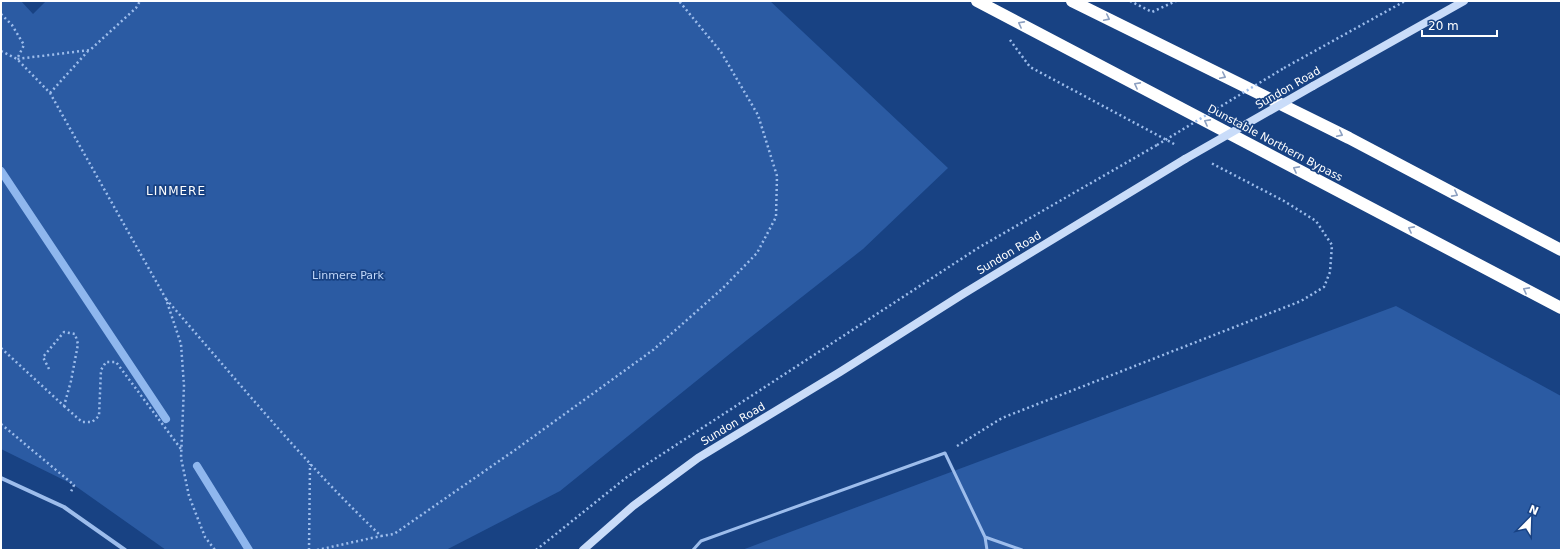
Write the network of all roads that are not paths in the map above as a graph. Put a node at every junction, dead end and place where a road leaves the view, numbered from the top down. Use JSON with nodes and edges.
{"nodes":[{"id":1,"x":977,"y":1,"type":"edge"},
{"id":2,"x":1072,"y":1,"type":"edge"},
{"id":3,"x":1464,"y":1,"type":"edge"},
{"id":4,"x":1561,"y":250,"type":"edge"},
{"id":5,"x":1561,"y":308,"type":"edge"},
{"id":6,"x":1,"y":478,"type":"edge"},
{"id":7,"x":985,"y":537,"type":"junction"},
{"id":8,"x":125,"y":550,"type":"edge"},
{"id":9,"x":582,"y":550,"type":"edge"},
{"id":10,"x":693,"y":550,"type":"edge"},
{"id":11,"x":987,"y":550,"type":"edge"},
{"id":12,"x":1022,"y":550,"type":"edge"}],
"edges":[{"from":5,"to":1,"type":"highway","name":"Dunstable Northern Bypass","one_way":true},
{"from":2,"to":4,"type":"highway","one_way":true},
{"from":3,"to":9,"type":"main road","name":"Sundon Road","bridge":true},
{"from":6,"to":8,"type":"street"},
{"from":7,"to":10,"type":"lane"},
{"from":7,"to":11,"type":"lane"},
{"from":7,"to":12,"type":"lane"}]}
